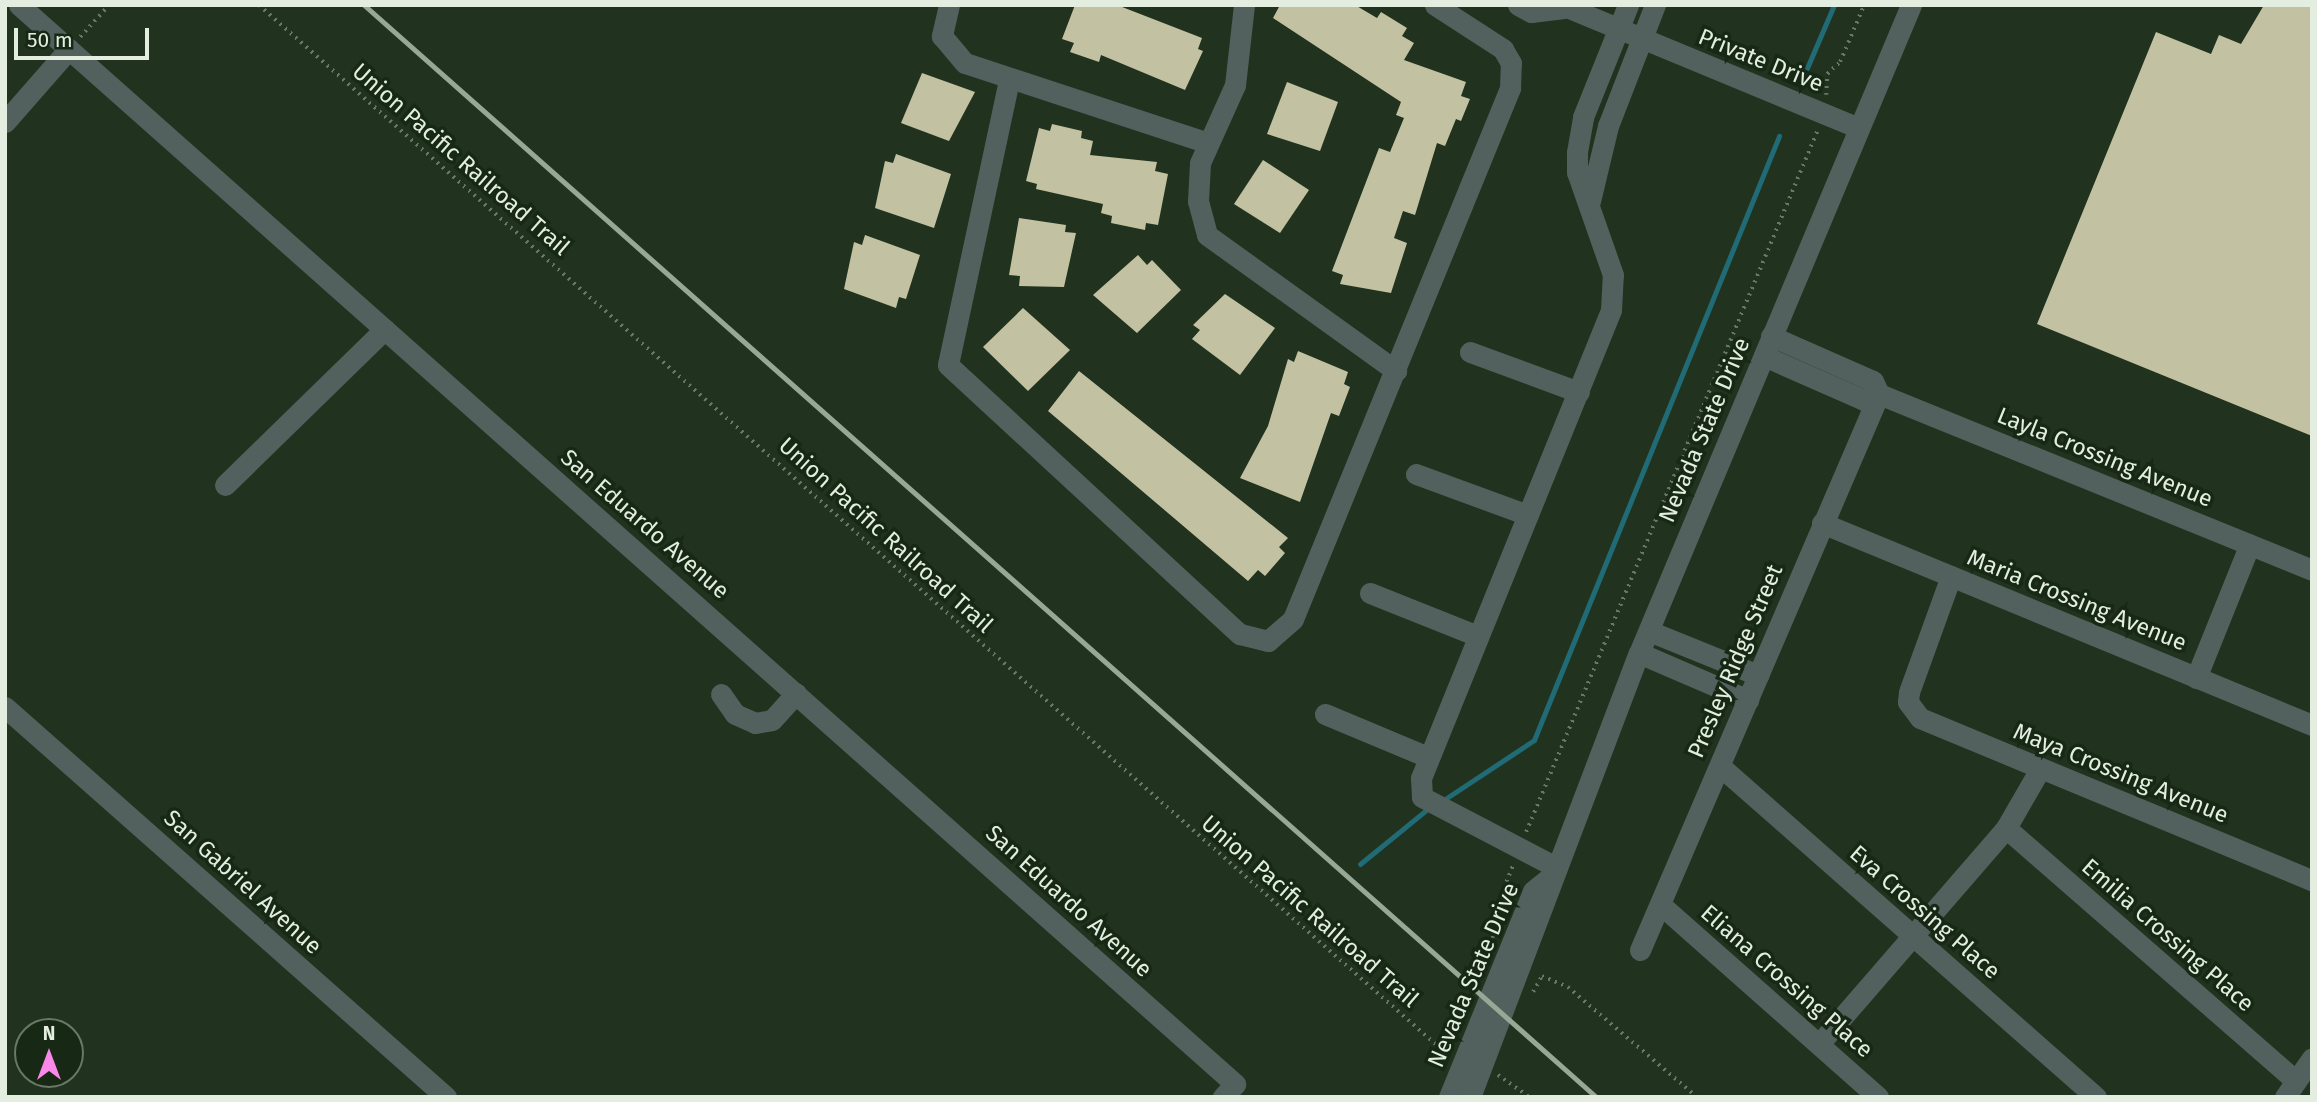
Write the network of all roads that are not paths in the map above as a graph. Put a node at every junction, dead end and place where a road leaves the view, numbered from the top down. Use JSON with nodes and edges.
{"nodes":[{"id":1,"x":19,"y":5,"type":"edge"},
{"id":2,"x":949,"y":5,"type":"edge"},
{"id":3,"x":1244,"y":5,"type":"edge"},
{"id":4,"x":1435,"y":5,"type":"edge"},
{"id":5,"x":1518,"y":5,"type":"edge"},
{"id":6,"x":1628,"y":5,"type":"edge"},
{"id":7,"x":1656,"y":5,"type":"edge"},
{"id":8,"x":1911,"y":5,"type":"edge"},
{"id":9,"x":1563,"y":7,"type":"edge"},
{"id":10,"x":1618,"y":30,"type":"junction"},
{"id":11,"x":1642,"y":40,"type":"junction"},
{"id":12,"x":69,"y":49,"type":"junction"},
{"id":13,"x":1009,"y":80,"type":"junction"},
{"id":14,"x":5,"y":122,"type":"edge"},
{"id":15,"x":1859,"y":128,"type":"junction"},
{"id":16,"x":1208,"y":143,"type":"junction"},
{"id":17,"x":1589,"y":206,"type":"junction"},
{"id":18,"x":385,"y":329,"type":"junction"},
{"id":19,"x":1768,"y":346,"type":"junction"},
{"id":20,"x":1470,"y":352,"type":"dead end"},
{"id":21,"x":1396,"y":371,"type":"junction"},
{"id":22,"x":1579,"y":392,"type":"junction"},
{"id":23,"x":1879,"y":394,"type":"junction"},
{"id":24,"x":1416,"y":474,"type":"dead end"},
{"id":25,"x":225,"y":485,"type":"dead end"},
{"id":26,"x":1528,"y":515,"type":"junction"},
{"id":27,"x":1822,"y":523,"type":"junction"},
{"id":28,"x":2249,"y":544,"type":"junction"},
{"id":29,"x":2312,"y":570,"type":"edge"},
{"id":30,"x":1951,"y":576,"type":"junction"},
{"id":31,"x":1370,"y":593,"type":"dead end"},
{"id":32,"x":1649,"y":631,"type":"junction"},
{"id":33,"x":1478,"y":636,"type":"junction"},
{"id":34,"x":1639,"y":653,"type":"junction"},
{"id":35,"x":1728,"y":662,"type":"junction"},
{"id":36,"x":1758,"y":675,"type":"junction"},
{"id":37,"x":2196,"y":678,"type":"junction"},
{"id":38,"x":1718,"y":687,"type":"junction"},
{"id":39,"x":796,"y":693,"type":"junction"},
{"id":40,"x":721,"y":694,"type":"dead end"},
{"id":41,"x":1748,"y":700,"type":"junction"},
{"id":42,"x":5,"y":706,"type":"edge"},
{"id":43,"x":1325,"y":714,"type":"dead end"},
{"id":44,"x":2312,"y":725,"type":"edge"},
{"id":45,"x":1428,"y":757,"type":"junction"},
{"id":46,"x":1720,"y":766,"type":"junction"},
{"id":47,"x":2040,"y":769,"type":"junction"},
{"id":48,"x":2006,"y":828,"type":"junction"},
{"id":49,"x":1552,"y":872,"type":"junction"},
{"id":50,"x":2312,"y":880,"type":"edge"},
{"id":51,"x":1661,"y":905,"type":"junction"},
{"id":52,"x":1912,"y":935,"type":"junction"},
{"id":53,"x":1640,"y":950,"type":"dead end"},
{"id":54,"x":1819,"y":1044,"type":"junction"},
{"id":55,"x":2312,"y":1058,"type":"edge"},
{"id":56,"x":1481,"y":1068,"type":"junction"},
{"id":57,"x":2291,"y":1089,"type":"edge"},
{"id":58,"x":1229,"y":1090,"type":"edge"},
{"id":59,"x":446,"y":1097,"type":"edge"},
{"id":60,"x":1449,"y":1097,"type":"edge"},
{"id":61,"x":1469,"y":1097,"type":"edge"},
{"id":62,"x":1878,"y":1097,"type":"edge"},
{"id":63,"x":2096,"y":1097,"type":"edge"}],
"edges":[{"from":1,"to":12,"type":"street","name":"San Eduardo Avenue"},
{"from":2,"to":13,"type":"street"},
{"from":3,"to":16,"type":"street"},
{"from":4,"to":21,"type":"street"},
{"from":5,"to":9,"type":"street","name":"Private Drive"},
{"from":6,"to":10,"type":"street"},
{"from":7,"to":11,"type":"street"},
{"from":8,"to":15,"type":"street","name":"Nevada State Drive"},
{"from":9,"to":10,"type":"street","name":"Private Drive"},
{"from":10,"to":11,"type":"street","name":"Private Drive"},
{"from":10,"to":17,"type":"street"},
{"from":11,"to":15,"type":"street","name":"Private Drive"},
{"from":11,"to":17,"type":"street"},
{"from":12,"to":14,"type":"street"},
{"from":12,"to":18,"type":"street","name":"San Eduardo Avenue"},
{"from":13,"to":16,"type":"street"},
{"from":13,"to":21,"type":"street"},
{"from":15,"to":19,"type":"street","name":"Nevada State Drive"},
{"from":16,"to":21,"type":"street"},
{"from":17,"to":22,"type":"street"},
{"from":18,"to":25,"type":"street"},
{"from":18,"to":39,"type":"street","name":"San Eduardo Avenue"},
{"from":19,"to":23,"type":"street","name":"Layla Crossing Avenue"},
{"from":19,"to":32,"type":"street","name":"Nevada State Drive"},
{"from":20,"to":22,"type":"street"},
{"from":22,"to":26,"type":"street"},
{"from":23,"to":27,"type":"street","name":"Presley Ridge Street"},
{"from":23,"to":28,"type":"street","name":"Layla Crossing Avenue"},
{"from":24,"to":26,"type":"street"},
{"from":26,"to":33,"type":"street"},
{"from":27,"to":30,"type":"street","name":"Maria Crossing Avenue"},
{"from":27,"to":36,"type":"street","name":"Presley Ridge Street"},
{"from":28,"to":29,"type":"street","name":"Layla Crossing Avenue"},
{"from":28,"to":37,"type":"street"},
{"from":30,"to":37,"type":"street","name":"Maria Crossing Avenue"},
{"from":30,"to":47,"type":"street","name":"Maya Crossing Avenue"},
{"from":31,"to":33,"type":"street"},
{"from":32,"to":34,"type":"street","name":"Nevada State Drive"},
{"from":32,"to":35,"type":"street"},
{"from":33,"to":45,"type":"street"},
{"from":34,"to":38,"type":"street"},
{"from":34,"to":49,"type":"street","name":"Nevada State Drive"},
{"from":35,"to":36,"type":"street"},
{"from":35,"to":38,"type":"street"},
{"from":36,"to":41,"type":"street","name":"Presley Ridge Street"},
{"from":37,"to":44,"type":"street","name":"Maria Crossing Avenue"},
{"from":38,"to":41,"type":"street"},
{"from":39,"to":40,"type":"street"},
{"from":39,"to":58,"type":"street","name":"San Eduardo Avenue"},
{"from":41,"to":46,"type":"street","name":"Presley Ridge Street"},
{"from":42,"to":59,"type":"street","name":"San Gabriel Avenue"},
{"from":43,"to":45,"type":"street"},
{"from":45,"to":49,"type":"street"},
{"from":46,"to":51,"type":"street","name":"Presley Ridge Street"},
{"from":46,"to":52,"type":"street","name":"Eva Crossing Place"},
{"from":47,"to":48,"type":"street"},
{"from":47,"to":50,"type":"street","name":"Maya Crossing Avenue"},
{"from":48,"to":52,"type":"street"},
{"from":48,"to":57,"type":"street","name":"Emilia Crossing Place"},
{"from":49,"to":56,"type":"street","name":"Nevada State Drive"},
{"from":51,"to":53,"type":"street","name":"Presley Ridge Street"},
{"from":51,"to":54,"type":"street","name":"Eliana Crossing Place"},
{"from":52,"to":54,"type":"street"},
{"from":52,"to":63,"type":"street","name":"Eva Crossing Place"},
{"from":54,"to":62,"type":"street","name":"Eliana Crossing Place"},
{"from":55,"to":57,"type":"street"},
{"from":56,"to":60,"type":"street","name":"Nevada State Drive"},
{"from":56,"to":61,"type":"street","name":"Nevada State Drive"}]}
